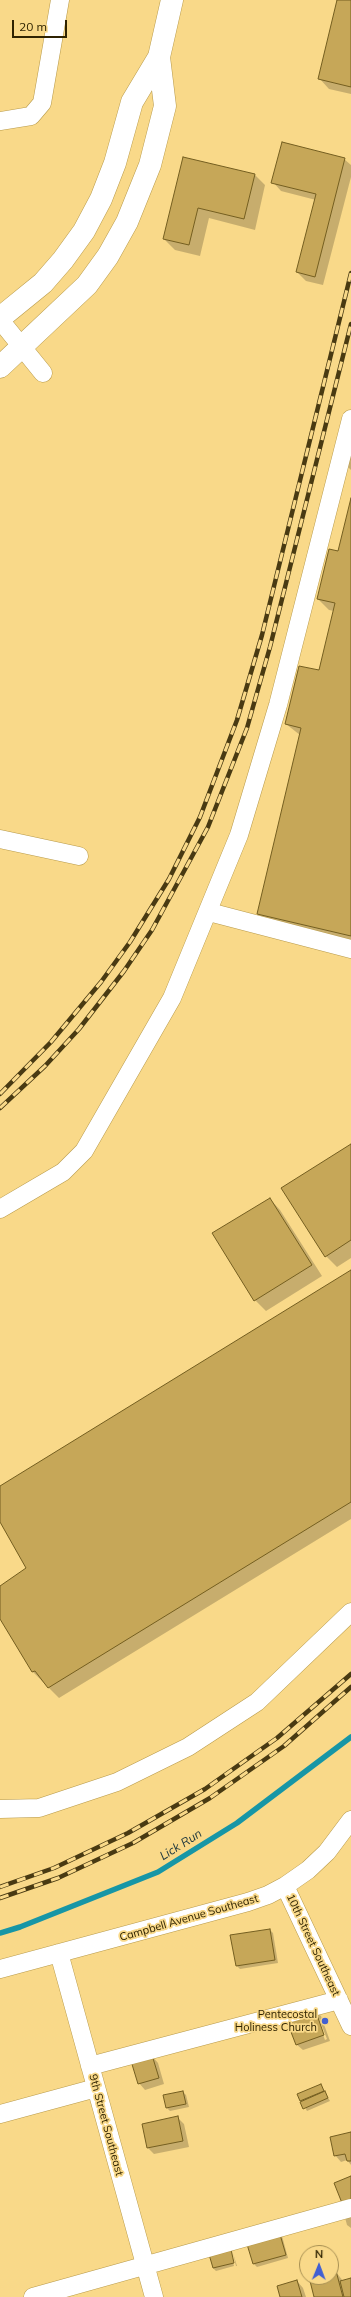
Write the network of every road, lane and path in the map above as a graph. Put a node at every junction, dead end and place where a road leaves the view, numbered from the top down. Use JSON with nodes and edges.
{"nodes":[{"id":1,"x":60,"y":0,"type":"edge"},
{"id":2,"x":172,"y":0,"type":"edge"},
{"id":3,"x":159,"y":57,"type":"junction"},
{"id":4,"x":0,"y":121,"type":"edge"},
{"id":5,"x":0,"y":319,"type":"edge"},
{"id":6,"x":21,"y":347,"type":"junction"},
{"id":7,"x":0,"y":355,"type":"edge"},
{"id":8,"x":0,"y":367,"type":"edge"},
{"id":9,"x":43,"y":373,"type":"dead end"},
{"id":10,"x":351,"y":419,"type":"edge"},
{"id":11,"x":0,"y":839,"type":"edge"},
{"id":12,"x":80,"y":856,"type":"dead end"},
{"id":13,"x":209,"y":912,"type":"junction"},
{"id":14,"x":351,"y":950,"type":"edge"},
{"id":15,"x":0,"y":1210,"type":"edge"},
{"id":16,"x":351,"y":1612,"type":"edge"},
{"id":17,"x":0,"y":1809,"type":"edge"},
{"id":18,"x":351,"y":1820,"type":"edge"},
{"id":19,"x":285,"y":1886,"type":"junction"},
{"id":20,"x":59,"y":1953,"type":"junction"},
{"id":21,"x":0,"y":1969,"type":"edge"},
{"id":22,"x":339,"y":2000,"type":"junction"},
{"id":23,"x":351,"y":2026,"type":"edge"},
{"id":24,"x":90,"y":2066,"type":"junction"},
{"id":25,"x":96,"y":2088,"type":"junction"},
{"id":26,"x":0,"y":2114,"type":"edge"},
{"id":27,"x":351,"y":2208,"type":"edge"},
{"id":28,"x":144,"y":2265,"type":"junction"},
{"id":29,"x":33,"y":2297,"type":"edge"},
{"id":30,"x":154,"y":2297,"type":"edge"}],
"edges":[{"from":1,"to":4,"type":"street"},
{"from":2,"to":3,"type":"main road"},
{"from":3,"to":5,"type":"main road"},
{"from":3,"to":6,"type":"main road"},
{"from":5,"to":6,"type":"street"},
{"from":6,"to":7,"type":"main road"},
{"from":6,"to":8,"type":"main road"},
{"from":6,"to":9,"type":"street"},
{"from":10,"to":13,"type":"street"},
{"from":11,"to":12,"type":"street"},
{"from":13,"to":14,"type":"street"},
{"from":13,"to":15,"type":"street"},
{"from":16,"to":17,"type":"street"},
{"from":18,"to":19,"type":"street","name":"Campbell Avenue Southeast"},
{"from":19,"to":20,"type":"street","name":"Campbell Avenue Southeast"},
{"from":19,"to":22,"type":"street","name":"10th Street Southeast"},
{"from":20,"to":21,"type":"street","name":"Campbell Avenue Southeast"},
{"from":20,"to":24,"type":"street","name":"9th Street Southeast"},
{"from":22,"to":23,"type":"street","name":"10th Street Southeast"},
{"from":22,"to":24,"type":"street"},
{"from":24,"to":25,"type":"street","name":"9th Street Southeast"},
{"from":25,"to":26,"type":"street"},
{"from":25,"to":28,"type":"street","name":"9th Street Southeast"},
{"from":27,"to":28,"type":"street"},
{"from":28,"to":29,"type":"street"},
{"from":28,"to":30,"type":"street","name":"9th Street Southeast"}]}
